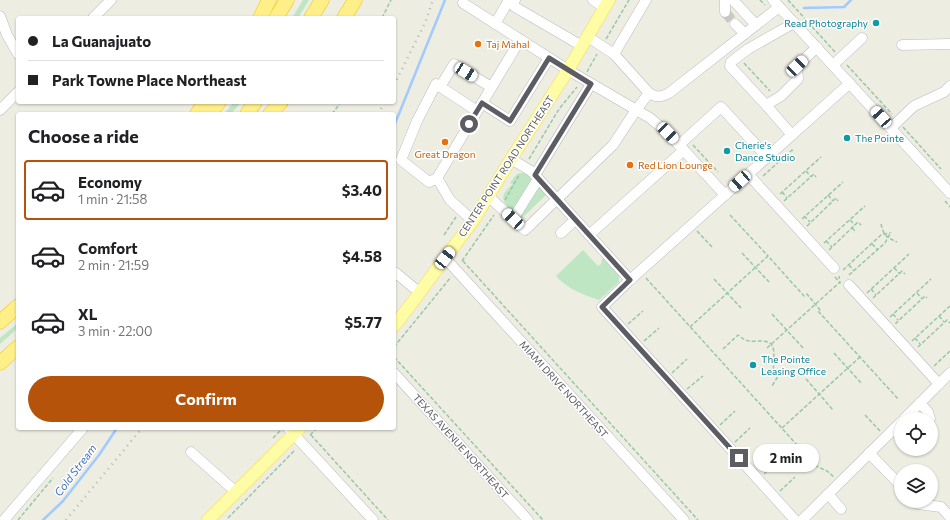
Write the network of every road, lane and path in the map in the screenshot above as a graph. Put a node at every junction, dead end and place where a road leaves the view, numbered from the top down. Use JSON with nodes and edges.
{"nodes":[{"id":1,"x":111,"y":0,"type":"edge"},
{"id":2,"x":269,"y":0,"type":"edge"},
{"id":3,"x":287,"y":0,"type":"edge"},
{"id":4,"x":322,"y":0,"type":"edge"},
{"id":5,"x":355,"y":0,"type":"edge"},
{"id":6,"x":391,"y":0,"type":"edge"},
{"id":7,"x":509,"y":0,"type":"edge"},
{"id":8,"x":516,"y":0,"type":"edge"},
{"id":9,"x":592,"y":0,"type":"edge"},
{"id":10,"x":629,"y":0,"type":"edge"},
{"id":11,"x":646,"y":0,"type":"edge"},
{"id":12,"x":725,"y":0,"type":"edge"},
{"id":13,"x":733,"y":0,"type":"edge"},
{"id":14,"x":788,"y":0,"type":"edge"},
{"id":15,"x":463,"y":3,"type":"dead end"},
{"id":16,"x":776,"y":3,"type":"edge"},
{"id":17,"x":607,"y":4,"type":"edge"},
{"id":18,"x":725,"y":12,"type":"tunnel mouth"},
{"id":19,"x":0,"y":16,"type":"edge"},
{"id":20,"x":95,"y":16,"type":"edge"},
{"id":21,"x":261,"y":16,"type":"edge"},
{"id":22,"x":277,"y":16,"type":"edge"},
{"id":23,"x":312,"y":16,"type":"edge"},
{"id":24,"x":345,"y":16,"type":"edge"},
{"id":25,"x":383,"y":16,"type":"edge"},
{"id":26,"x":794,"y":23,"type":"junction"},
{"id":27,"x":495,"y":24,"type":"junction"},
{"id":28,"x":735,"y":24,"type":"tunnel mouth"},
{"id":29,"x":756,"y":25,"type":"junction"},
{"id":30,"x":745,"y":34,"type":"junction"},
{"id":31,"x":862,"y":38,"type":"dead end"},
{"id":32,"x":520,"y":40,"type":"junction"},
{"id":33,"x":585,"y":41,"type":"junction"},
{"id":34,"x":950,"y":44,"type":"edge"},
{"id":35,"x":902,"y":45,"type":"dead end"},
{"id":36,"x":602,"y":46,"type":"junction"},
{"id":37,"x":817,"y":47,"type":"junction"},
{"id":38,"x":16,"y":51,"type":"edge"},
{"id":39,"x":614,"y":54,"type":"junction"},
{"id":40,"x":738,"y":56,"type":"junction"},
{"id":41,"x":549,"y":58,"type":"junction"},
{"id":42,"x":837,"y":61,"type":"junction"},
{"id":43,"x":568,"y":70,"type":"junction"},
{"id":44,"x":586,"y":73,"type":"dead end"},
{"id":45,"x":850,"y":83,"type":"junction"},
{"id":46,"x":581,"y":84,"type":"dead end"},
{"id":47,"x":591,"y":84,"type":"junction"},
{"id":48,"x":440,"y":87,"type":"junction"},
{"id":49,"x":491,"y":87,"type":"junction"},
{"id":50,"x":948,"y":92,"type":"edge"},
{"id":51,"x":650,"y":93,"type":"junction"},
{"id":52,"x":16,"y":94,"type":"edge"},
{"id":53,"x":777,"y":98,"type":"junction"},
{"id":54,"x":217,"y":104,"type":"edge"},
{"id":55,"x":279,"y":104,"type":"edge"},
{"id":56,"x":766,"y":105,"type":"junction"},
{"id":57,"x":479,"y":107,"type":"junction"},
{"id":58,"x":0,"y":110,"type":"edge"},
{"id":59,"x":636,"y":110,"type":"junction"},
{"id":60,"x":211,"y":112,"type":"edge"},
{"id":61,"x":272,"y":112,"type":"edge"},
{"id":62,"x":895,"y":125,"type":"junction"},
{"id":63,"x":792,"y":135,"type":"junction"},
{"id":64,"x":682,"y":148,"type":"junction"},
{"id":65,"x":794,"y":152,"type":"dead end"},
{"id":66,"x":786,"y":155,"type":"junction"},
{"id":67,"x":767,"y":157,"type":"junction"},
{"id":68,"x":788,"y":157,"type":"dead end"},
{"id":69,"x":820,"y":157,"type":"dead end"},
{"id":70,"x":511,"y":159,"type":"junction"},
{"id":71,"x":528,"y":160,"type":"dead end"},
{"id":72,"x":780,"y":160,"type":"junction"},
{"id":73,"x":782,"y":162,"type":"dead end"},
{"id":74,"x":774,"y":166,"type":"junction"},
{"id":75,"x":807,"y":166,"type":"dead end"},
{"id":76,"x":776,"y":168,"type":"dead end"},
{"id":77,"x":808,"y":168,"type":"junction"},
{"id":78,"x":768,"y":171,"type":"junction"},
{"id":79,"x":806,"y":171,"type":"junction"},
{"id":80,"x":801,"y":172,"type":"dead end"},
{"id":81,"x":520,"y":173,"type":"dead end"},
{"id":82,"x":945,"y":173,"type":"dead end"},
{"id":83,"x":748,"y":174,"type":"junction"},
{"id":84,"x":770,"y":174,"type":"dead end"},
{"id":85,"x":803,"y":174,"type":"junction"},
{"id":86,"x":811,"y":176,"type":"junction"},
{"id":87,"x":816,"y":176,"type":"dead end"},
{"id":88,"x":537,"y":177,"type":"junction"},
{"id":89,"x":795,"y":177,"type":"dead end"},
{"id":90,"x":437,"y":178,"type":"junction"},
{"id":91,"x":765,"y":179,"type":"dead end"},
{"id":92,"x":796,"y":179,"type":"junction"},
{"id":93,"x":808,"y":179,"type":"junction"},
{"id":94,"x":810,"y":182,"type":"dead end"},
{"id":95,"x":842,"y":182,"type":"dead end"},
{"id":96,"x":802,"y":185,"type":"junction"},
{"id":97,"x":804,"y":187,"type":"dead end"},
{"id":98,"x":796,"y":190,"type":"junction"},
{"id":99,"x":782,"y":192,"type":"junction"},
{"id":100,"x":798,"y":193,"type":"dead end"},
{"id":101,"x":950,"y":193,"type":"edge"},
{"id":102,"x":725,"y":194,"type":"junction"},
{"id":103,"x":790,"y":195,"type":"junction"},
{"id":104,"x":828,"y":195,"type":"junction"},
{"id":105,"x":488,"y":196,"type":"junction"},
{"id":106,"x":787,"y":198,"type":"junction"},
{"id":107,"x":792,"y":198,"type":"dead end"},
{"id":108,"x":556,"y":199,"type":"junction"},
{"id":109,"x":503,"y":201,"type":"dead end"},
{"id":110,"x":772,"y":201,"type":"junction"},
{"id":111,"x":833,"y":201,"type":"junction"},
{"id":112,"x":838,"y":201,"type":"dead end"},
{"id":113,"x":786,"y":204,"type":"dead end"},
{"id":114,"x":830,"y":204,"type":"junction"},
{"id":115,"x":833,"y":206,"type":"dead end"},
{"id":116,"x":865,"y":206,"type":"dead end"},
{"id":117,"x":824,"y":209,"type":"junction"},
{"id":118,"x":461,"y":210,"type":"junction"},
{"id":119,"x":827,"y":212,"type":"dead end"},
{"id":120,"x":495,"y":213,"type":"dead end"},
{"id":121,"x":818,"y":214,"type":"junction"},
{"id":122,"x":730,"y":215,"type":"dead end"},
{"id":123,"x":804,"y":216,"type":"junction"},
{"id":124,"x":821,"y":217,"type":"dead end"},
{"id":125,"x":513,"y":219,"type":"junction"},
{"id":126,"x":575,"y":220,"type":"junction"},
{"id":127,"x":812,"y":220,"type":"junction"},
{"id":128,"x":850,"y":220,"type":"junction"},
{"id":129,"x":473,"y":221,"type":"junction"},
{"id":130,"x":810,"y":222,"type":"junction"},
{"id":131,"x":815,"y":222,"type":"dead end"},
{"id":132,"x":881,"y":224,"type":"dead end"},
{"id":133,"x":692,"y":225,"type":"junction"},
{"id":134,"x":794,"y":225,"type":"junction"},
{"id":135,"x":855,"y":225,"type":"junction"},
{"id":136,"x":861,"y":225,"type":"dead end"},
{"id":137,"x":809,"y":228,"type":"dead end"},
{"id":138,"x":852,"y":228,"type":"junction"},
{"id":139,"x":855,"y":231,"type":"dead end"},
{"id":140,"x":561,"y":233,"type":"dead end"},
{"id":141,"x":846,"y":233,"type":"junction"},
{"id":142,"x":884,"y":234,"type":"junction"},
{"id":143,"x":444,"y":235,"type":"dead end"},
{"id":144,"x":589,"y":235,"type":"junction"},
{"id":145,"x":849,"y":236,"type":"dead end"},
{"id":146,"x":887,"y":238,"type":"junction"},
{"id":147,"x":840,"y":239,"type":"junction"},
{"id":148,"x":826,"y":241,"type":"junction"},
{"id":149,"x":843,"y":241,"type":"dead end"},
{"id":150,"x":897,"y":242,"type":"dead end"},
{"id":151,"x":835,"y":244,"type":"junction"},
{"id":152,"x":872,"y":244,"type":"junction"},
{"id":153,"x":712,"y":247,"type":"dead end"},
{"id":154,"x":832,"y":247,"type":"junction"},
{"id":155,"x":837,"y":247,"type":"dead end"},
{"id":156,"x":880,"y":247,"type":"junction"},
{"id":157,"x":883,"y":249,"type":"dead end"},
{"id":158,"x":817,"y":250,"type":"junction"},
{"id":159,"x":878,"y":250,"type":"junction"},
{"id":160,"x":832,"y":252,"type":"dead end"},
{"id":161,"x":875,"y":252,"type":"junction"},
{"id":162,"x":742,"y":253,"type":"dead end"},
{"id":163,"x":877,"y":254,"type":"dead end"},
{"id":164,"x":909,"y":254,"type":"dead end"},
{"id":165,"x":768,"y":256,"type":"junction"},
{"id":166,"x":445,"y":258,"type":"junction"},
{"id":167,"x":869,"y":258,"type":"junction"},
{"id":168,"x":871,"y":260,"type":"dead end"},
{"id":169,"x":463,"y":261,"type":"junction"},
{"id":170,"x":863,"y":263,"type":"junction"},
{"id":171,"x":460,"y":264,"type":"dead end"},
{"id":172,"x":849,"y":265,"type":"junction"},
{"id":173,"x":865,"y":265,"type":"dead end"},
{"id":174,"x":756,"y":268,"type":"junction"},
{"id":175,"x":834,"y":268,"type":"joint"},
{"id":176,"x":857,"y":268,"type":"junction"},
{"id":177,"x":894,"y":268,"type":"junction"},
{"id":178,"x":640,"y":271,"type":"junction"},
{"id":179,"x":854,"y":271,"type":"junction"},
{"id":180,"x":859,"y":271,"type":"dead end"},
{"id":181,"x":397,"y":272,"type":"edge"},
{"id":182,"x":851,"y":274,"type":"junction"},
{"id":183,"x":900,"y":274,"type":"junction"},
{"id":184,"x":905,"y":274,"type":"dead end"},
{"id":185,"x":452,"y":275,"type":"dead end"},
{"id":186,"x":714,"y":279,"type":"dead end"},
{"id":187,"x":931,"y":279,"type":"dead end"},
{"id":188,"x":630,"y":280,"type":"junction"},
{"id":189,"x":847,"y":280,"type":"junction"},
{"id":190,"x":769,"y":282,"type":"dead end"},
{"id":191,"x":871,"y":289,"type":"junction"},
{"id":192,"x":420,"y":292,"type":"junction"},
{"id":193,"x":727,"y":293,"type":"junction"},
{"id":194,"x":917,"y":293,"type":"junction"},
{"id":195,"x":876,"y":295,"type":"junction"},
{"id":196,"x":861,"y":298,"type":"junction"},
{"id":197,"x":928,"y":298,"type":"dead end"},
{"id":198,"x":922,"y":299,"type":"junction"},
{"id":199,"x":876,"y":300,"type":"dead end"},
{"id":200,"x":16,"y":302,"type":"edge"},
{"id":201,"x":816,"y":304,"type":"junction"},
{"id":202,"x":950,"y":306,"type":"edge"},
{"id":203,"x":16,"y":308,"type":"edge"},
{"id":204,"x":741,"y":308,"type":"dead end"},
{"id":205,"x":0,"y":311,"type":"edge"},
{"id":206,"x":643,"y":311,"type":"dead end"},
{"id":207,"x":772,"y":314,"type":"dead end"},
{"id":208,"x":893,"y":314,"type":"junction"},
{"id":209,"x":939,"y":316,"type":"junction"},
{"id":210,"x":898,"y":320,"type":"junction"},
{"id":211,"x":0,"y":322,"type":"edge"},
{"id":212,"x":944,"y":322,"type":"junction"},
{"id":213,"x":396,"y":323,"type":"edge"},
{"id":214,"x":884,"y":323,"type":"junction"},
{"id":215,"x":950,"y":323,"type":"edge"},
{"id":216,"x":898,"y":325,"type":"dead end"},
{"id":217,"x":690,"y":327,"type":"junction"},
{"id":218,"x":659,"y":328,"type":"dead end"},
{"id":219,"x":623,"y":330,"type":"junction"},
{"id":220,"x":787,"y":330,"type":"junction"},
{"id":221,"x":729,"y":338,"type":"dead end"},
{"id":222,"x":915,"y":338,"type":"junction"},
{"id":223,"x":732,"y":341,"type":"junction"},
{"id":224,"x":771,"y":344,"type":"junction"},
{"id":225,"x":920,"y":344,"type":"junction"},
{"id":226,"x":396,"y":345,"type":"edge"},
{"id":227,"x":638,"y":346,"type":"junction"},
{"id":228,"x":905,"y":347,"type":"junction"},
{"id":229,"x":767,"y":348,"type":"dead end"},
{"id":230,"x":803,"y":348,"type":"dead end"},
{"id":231,"x":16,"y":349,"type":"edge"},
{"id":232,"x":723,"y":349,"type":"dead end"},
{"id":233,"x":920,"y":350,"type":"dead end"},
{"id":234,"x":950,"y":350,"type":"edge"},
{"id":235,"x":834,"y":353,"type":"dead end"},
{"id":236,"x":860,"y":357,"type":"junction"},
{"id":237,"x":396,"y":359,"type":"edge"},
{"id":238,"x":687,"y":359,"type":"dead end"},
{"id":239,"x":0,"y":363,"type":"edge"},
{"id":240,"x":848,"y":368,"type":"junction"},
{"id":241,"x":928,"y":371,"type":"junction"},
{"id":242,"x":950,"y":374,"type":"edge"},
{"id":243,"x":396,"y":375,"type":"edge"},
{"id":244,"x":703,"y":376,"type":"dead end"},
{"id":245,"x":667,"y":378,"type":"junction"},
{"id":246,"x":806,"y":379,"type":"dead end"},
{"id":247,"x":862,"y":384,"type":"dead end"},
{"id":248,"x":939,"y":384,"type":"junction"},
{"id":249,"x":772,"y":386,"type":"dead end"},
{"id":250,"x":819,"y":394,"type":"junction"},
{"id":251,"x":682,"y":395,"type":"junction"},
{"id":252,"x":899,"y":400,"type":"dead end"},
{"id":253,"x":920,"y":403,"type":"junction"},
{"id":254,"x":834,"y":410,"type":"dead end"},
{"id":255,"x":735,"y":411,"type":"dead end"},
{"id":256,"x":911,"y":412,"type":"edge"},
{"id":257,"x":928,"y":412,"type":"edge"},
{"id":258,"x":865,"y":415,"type":"dead end"},
{"id":259,"x":750,"y":428,"type":"dead end"},
{"id":260,"x":782,"y":428,"type":"junction"},
{"id":261,"x":894,"y":429,"type":"edge"},
{"id":262,"x":81,"y":430,"type":"edge"},
{"id":263,"x":281,"y":430,"type":"edge"},
{"id":264,"x":294,"y":430,"type":"edge"},
{"id":265,"x":315,"y":430,"type":"edge"},
{"id":266,"x":714,"y":430,"type":"junction"},
{"id":267,"x":880,"y":432,"type":"dead end"},
{"id":268,"x":310,"y":435,"type":"junction"},
{"id":269,"x":308,"y":437,"type":"dead end"},
{"id":270,"x":273,"y":438,"type":"dead end"},
{"id":271,"x":298,"y":448,"type":"dead end"},
{"id":272,"x":730,"y":448,"type":"junction"},
{"id":273,"x":191,"y":452,"type":"dead end"},
{"id":274,"x":869,"y":453,"type":"junction"},
{"id":275,"x":779,"y":460,"type":"dead end"},
{"id":276,"x":838,"y":474,"type":"dead end"},
{"id":277,"x":795,"y":477,"type":"dead end"},
{"id":278,"x":894,"y":479,"type":"edge"},
{"id":279,"x":758,"y":480,"type":"junction"},
{"id":280,"x":236,"y":492,"type":"junction"},
{"id":281,"x":828,"y":494,"type":"junction"},
{"id":282,"x":774,"y":496,"type":"junction"},
{"id":283,"x":938,"y":507,"type":"edge"},
{"id":284,"x":841,"y":509,"type":"dead end"},
{"id":285,"x":950,"y":517,"type":"edge"},
{"id":286,"x":218,"y":518,"type":"edge"},
{"id":287,"x":4,"y":520,"type":"edge"},
{"id":288,"x":373,"y":520,"type":"edge"},
{"id":289,"x":388,"y":520,"type":"edge"},
{"id":290,"x":528,"y":520,"type":"edge"},
{"id":291,"x":543,"y":520,"type":"edge"},
{"id":292,"x":684,"y":520,"type":"edge"},
{"id":293,"x":698,"y":520,"type":"edge"},
{"id":294,"x":795,"y":520,"type":"edge"},
{"id":295,"x":802,"y":520,"type":"edge"}],
"edges":[{"from":1,"to":20,"type":"street"},
{"from":2,"to":21,"type":"highway"},
{"from":3,"to":22,"type":"highway"},
{"from":4,"to":23,"type":"highway"},
{"from":5,"to":24,"type":"highway"},
{"from":6,"to":25,"type":"path"},
{"from":7,"to":27,"type":"street"},
{"from":8,"to":33,"type":"street"},
{"from":9,"to":17,"type":"street"},
{"from":10,"to":36,"type":"path"},
{"from":11,"to":39,"type":"street"},
{"from":12,"to":18,"type":"street"},
{"from":13,"to":29,"type":"street"},
{"from":14,"to":42,"type":"path"},
{"from":15,"to":27,"type":"street"},
{"from":16,"to":26,"type":"street"},
{"from":16,"to":29,"type":"street"},
{"from":17,"to":33,"type":"main road","name":"CENTER POINT ROAD NORTHEAST"},
{"from":19,"to":38,"type":"street"},
{"from":26,"to":37,"type":"street"},
{"from":26,"to":40,"type":"street"},
{"from":27,"to":32,"type":"street"},
{"from":28,"to":30,"type":"street"},
{"from":29,"to":30,"type":"street"},
{"from":30,"to":51,"type":"street"},
{"from":31,"to":42,"type":"street"},
{"from":32,"to":41,"type":"street"},
{"from":32,"to":49,"type":"street"},
{"from":33,"to":36,"type":"street"},
{"from":33,"to":43,"type":"main road","name":"CENTER POINT ROAD NORTHEAST"},
{"from":34,"to":35,"type":"street"},
{"from":36,"to":39,"type":"street"},
{"from":36,"to":44,"type":"path"},
{"from":37,"to":42,"type":"street"},
{"from":37,"to":53,"type":"street"},
{"from":39,"to":51,"type":"street"},
{"from":40,"to":53,"type":"path"},
{"from":40,"to":56,"type":"street"},
{"from":41,"to":43,"type":"street"},
{"from":41,"to":57,"type":"street"},
{"from":42,"to":45,"type":"street"},
{"from":42,"to":62,"type":"path"},
{"from":43,"to":47,"type":"street"},
{"from":43,"to":70,"type":"main road","name":"CENTER POINT ROAD NORTHEAST"},
{"from":45,"to":62,"type":"street"},
{"from":45,"to":63,"type":"street"},
{"from":46,"to":71,"type":"path"},
{"from":47,"to":59,"type":"street"},
{"from":47,"to":88,"type":"street"},
{"from":48,"to":49,"type":"street"},
{"from":48,"to":57,"type":"street"},
{"from":48,"to":90,"type":"street"},
{"from":49,"to":57,"type":"street"},
{"from":50,"to":62,"type":"street"},
{"from":51,"to":59,"type":"street"},
{"from":52,"to":58,"type":"street"},
{"from":53,"to":56,"type":"street"},
{"from":54,"to":60,"type":"highway"},
{"from":55,"to":61,"type":"highway"},
{"from":56,"to":63,"type":"street"},
{"from":57,"to":90,"type":"street"},
{"from":59,"to":64,"type":"street"},
{"from":59,"to":108,"type":"street"},
{"from":62,"to":82,"type":"path"},
{"from":62,"to":101,"type":"street"},
{"from":63,"to":67,"type":"street"},
{"from":64,"to":67,"type":"street"},
{"from":64,"to":102,"type":"street"},
{"from":64,"to":144,"type":"street"},
{"from":65,"to":66,"type":"path"},
{"from":66,"to":68,"type":"path"},
{"from":66,"to":72,"type":"path"},
{"from":67,"to":83,"type":"street"},
{"from":69,"to":77,"type":"path"},
{"from":70,"to":88,"type":"street"},
{"from":70,"to":105,"type":"main road","name":"CENTER POINT ROAD NORTHEAST"},
{"from":72,"to":73,"type":"path"},
{"from":72,"to":74,"type":"path"},
{"from":74,"to":76,"type":"path"},
{"from":74,"to":78,"type":"path"},
{"from":75,"to":77,"type":"path"},
{"from":77,"to":79,"type":"path"},
{"from":78,"to":84,"type":"path"},
{"from":78,"to":91,"type":"path"},
{"from":79,"to":85,"type":"path"},
{"from":79,"to":86,"type":"path"},
{"from":80,"to":85,"type":"path"},
{"from":81,"to":109,"type":"path"},
{"from":83,"to":102,"type":"street"},
{"from":83,"to":110,"type":"street"},
{"from":85,"to":92,"type":"path"},
{"from":86,"to":87,"type":"path"},
{"from":86,"to":93,"type":"path"},
{"from":88,"to":108,"type":"street"},
{"from":88,"to":125,"type":"street"},
{"from":89,"to":92,"type":"path"},
{"from":90,"to":118,"type":"street"},
{"from":92,"to":99,"type":"path"},
{"from":93,"to":94,"type":"path"},
{"from":93,"to":96,"type":"path"},
{"from":95,"to":104,"type":"path"},
{"from":96,"to":97,"type":"path"},
{"from":96,"to":98,"type":"path"},
{"from":98,"to":100,"type":"path"},
{"from":98,"to":103,"type":"path"},
{"from":99,"to":106,"type":"path"},
{"from":99,"to":110,"type":"path"},
{"from":102,"to":133,"type":"street"},
{"from":103,"to":106,"type":"path"},
{"from":103,"to":107,"type":"path"},
{"from":104,"to":111,"type":"path"},
{"from":104,"to":123,"type":"path"},
{"from":105,"to":125,"type":"street"},
{"from":105,"to":129,"type":"main road","name":"CENTER POINT ROAD NORTHEAST"},
{"from":106,"to":113,"type":"path"},
{"from":108,"to":125,"type":"street"},
{"from":108,"to":126,"type":"street"},
{"from":110,"to":134,"type":"street"},
{"from":111,"to":112,"type":"path"},
{"from":111,"to":114,"type":"path"},
{"from":114,"to":115,"type":"path"},
{"from":114,"to":117,"type":"path"},
{"from":116,"to":128,"type":"path"},
{"from":117,"to":119,"type":"path"},
{"from":117,"to":121,"type":"path"},
{"from":118,"to":129,"type":"street"},
{"from":118,"to":143,"type":"path"},
{"from":120,"to":169,"type":"path"},
{"from":121,"to":124,"type":"path"},
{"from":121,"to":127,"type":"path"},
{"from":122,"to":165,"type":"path"},
{"from":123,"to":130,"type":"path"},
{"from":123,"to":134,"type":"path"},
{"from":126,"to":140,"type":"street"},
{"from":126,"to":144,"type":"street"},
{"from":127,"to":130,"type":"path"},
{"from":127,"to":131,"type":"path"},
{"from":128,"to":135,"type":"path"},
{"from":128,"to":148,"type":"path"},
{"from":129,"to":166,"type":"main road","name":"CENTER POINT ROAD NORTHEAST"},
{"from":130,"to":137,"type":"path"},
{"from":132,"to":142,"type":"path"},
{"from":133,"to":153,"type":"path"},
{"from":133,"to":178,"type":"street"},
{"from":134,"to":158,"type":"street"},
{"from":135,"to":136,"type":"path"},
{"from":135,"to":138,"type":"path"},
{"from":138,"to":139,"type":"path"},
{"from":138,"to":141,"type":"path"},
{"from":141,"to":145,"type":"path"},
{"from":141,"to":147,"type":"path"},
{"from":142,"to":146,"type":"path"},
{"from":142,"to":146,"type":"path"},
{"from":142,"to":152,"type":"path"},
{"from":144,"to":188,"type":"street"},
{"from":146,"to":150,"type":"path"},
{"from":146,"to":156,"type":"path"},
{"from":147,"to":149,"type":"path"},
{"from":147,"to":151,"type":"path"},
{"from":148,"to":154,"type":"path"},
{"from":148,"to":158,"type":"path"},
{"from":151,"to":154,"type":"path"},
{"from":151,"to":155,"type":"path"},
{"from":152,"to":159,"type":"path"},
{"from":152,"to":172,"type":"path"},
{"from":154,"to":160,"type":"path"},
{"from":156,"to":157,"type":"path"},
{"from":156,"to":159,"type":"path"},
{"from":158,"to":175,"type":"street"},
{"from":159,"to":161,"type":"path"},
{"from":161,"to":163,"type":"path"},
{"from":161,"to":167,"type":"path"},
{"from":162,"to":174,"type":"path"},
{"from":164,"to":177,"type":"path"},
{"from":165,"to":174,"type":"path"},
{"from":165,"to":201,"type":"path"},
{"from":166,"to":192,"type":"main road","name":"CENTER POINT ROAD NORTHEAST"},
{"from":166,"to":292,"type":"street","name":"MIAMI DRIVE NORTHEAST"},
{"from":167,"to":168,"type":"path"},
{"from":167,"to":170,"type":"path"},
{"from":169,"to":171,"type":"path"},
{"from":169,"to":293,"type":"path"},
{"from":170,"to":173,"type":"path"},
{"from":170,"to":176,"type":"path"},
{"from":172,"to":179,"type":"path"},
{"from":172,"to":189,"type":"path"},
{"from":174,"to":190,"type":"path"},
{"from":174,"to":193,"type":"path"},
{"from":175,"to":189,"type":"path"},
{"from":176,"to":179,"type":"path"},
{"from":176,"to":180,"type":"path"},
{"from":177,"to":183,"type":"path"},
{"from":177,"to":191,"type":"path"},
{"from":178,"to":188,"type":"street"},
{"from":178,"to":217,"type":"path"},
{"from":179,"to":182,"type":"path"},
{"from":181,"to":192,"type":"street"},
{"from":182,"to":189,"type":"path"},
{"from":182,"to":189,"type":"path"},
{"from":183,"to":184,"type":"path"},
{"from":183,"to":195,"type":"path"},
{"from":185,"to":226,"type":"path"},
{"from":186,"to":193,"type":"path"},
{"from":187,"to":194,"type":"path"},
{"from":188,"to":219,"type":"street"},
{"from":189,"to":196,"type":"street"},
{"from":189,"to":201,"type":"path"},
{"from":191,"to":195,"type":"path"},
{"from":191,"to":196,"type":"path"},
{"from":192,"to":213,"type":"main road","name":"CENTER POINT ROAD NORTHEAST"},
{"from":193,"to":204,"type":"path"},
{"from":193,"to":217,"type":"path"},
{"from":194,"to":198,"type":"path"},
{"from":194,"to":208,"type":"path"},
{"from":195,"to":199,"type":"path"},
{"from":196,"to":214,"type":"street"},
{"from":197,"to":198,"type":"path"},
{"from":198,"to":210,"type":"path"},
{"from":200,"to":205,"type":"highway"},
{"from":201,"to":220,"type":"path"},
{"from":201,"to":236,"type":"path"},
{"from":202,"to":209,"type":"path"},
{"from":203,"to":211,"type":"highway"},
{"from":206,"to":219,"type":"path"},
{"from":207,"to":220,"type":"path"},
{"from":208,"to":210,"type":"path"},
{"from":208,"to":214,"type":"path"},
{"from":209,"to":212,"type":"path"},
{"from":209,"to":222,"type":"path"},
{"from":210,"to":216,"type":"path"},
{"from":212,"to":215,"type":"path"},
{"from":212,"to":225,"type":"path"},
{"from":214,"to":228,"type":"street"},
{"from":217,"to":260,"type":"path"},
{"from":218,"to":227,"type":"path"},
{"from":219,"to":227,"type":"street"},
{"from":220,"to":224,"type":"path"},
{"from":220,"to":230,"type":"path"},
{"from":221,"to":223,"type":"path"},
{"from":222,"to":225,"type":"path"},
{"from":222,"to":228,"type":"path"},
{"from":223,"to":224,"type":"path"},
{"from":223,"to":232,"type":"path"},
{"from":224,"to":229,"type":"path"},
{"from":224,"to":249,"type":"path"},
{"from":225,"to":233,"type":"path"},
{"from":227,"to":245,"type":"street"},
{"from":228,"to":241,"type":"street"},
{"from":231,"to":239,"type":"highway"},
{"from":234,"to":241,"type":"path"},
{"from":235,"to":240,"type":"path"},
{"from":236,"to":240,"type":"path"},
{"from":236,"to":252,"type":"path"},
{"from":237,"to":291,"type":"path"},
{"from":238,"to":245,"type":"path"},
{"from":240,"to":247,"type":"path"},
{"from":240,"to":250,"type":"path"},
{"from":241,"to":248,"type":"street"},
{"from":242,"to":248,"type":"street"},
{"from":243,"to":290,"type":"street","name":"TEXAS AVENUE NORTHEAST"},
{"from":244,"to":251,"type":"path"},
{"from":245,"to":251,"type":"street"},
{"from":246,"to":250,"type":"path"},
{"from":248,"to":253,"type":"street"},
{"from":250,"to":254,"type":"path"},
{"from":250,"to":260,"type":"path"},
{"from":251,"to":266,"type":"street"},
{"from":253,"to":256,"type":"street"},
{"from":253,"to":257,"type":"street"},
{"from":255,"to":266,"type":"path"},
{"from":258,"to":267,"type":"path"},
{"from":259,"to":272,"type":"path"},
{"from":260,"to":276,"type":"path"},
{"from":261,"to":274,"type":"street"},
{"from":262,"to":287,"type":"street"},
{"from":263,"to":270,"type":"path"},
{"from":264,"to":280,"type":"main road"},
{"from":264,"to":288,"type":"street"},
{"from":265,"to":268,"type":"path"},
{"from":266,"to":272,"type":"street"},
{"from":268,"to":269,"type":"path"},
{"from":268,"to":289,"type":"path"},
{"from":271,"to":286,"type":"path"},
{"from":272,"to":279,"type":"street"},
{"from":273,"to":280,"type":"street"},
{"from":274,"to":278,"type":"street"},
{"from":274,"to":281,"type":"street"},
{"from":275,"to":279,"type":"path"},
{"from":277,"to":282,"type":"path"},
{"from":279,"to":282,"type":"street"},
{"from":280,"to":286,"type":"main road"},
{"from":281,"to":284,"type":"street"},
{"from":281,"to":295,"type":"street"},
{"from":282,"to":294,"type":"street"},
{"from":283,"to":285,"type":"street"}]}
